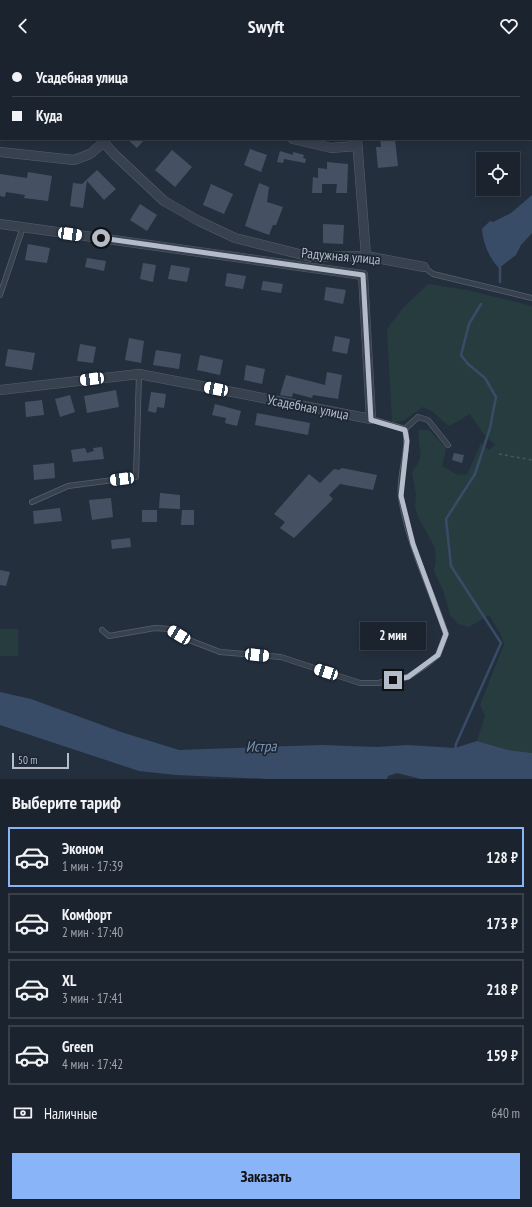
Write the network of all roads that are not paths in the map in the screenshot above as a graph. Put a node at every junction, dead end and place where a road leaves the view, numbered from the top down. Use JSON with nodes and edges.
{"nodes":[{"id":1,"x":296,"y":140,"type":"edge"},
{"id":2,"x":102,"y":141,"type":"edge"},
{"id":3,"x":357,"y":142,"type":"edge"},
{"id":4,"x":0,"y":152,"type":"edge"},
{"id":5,"x":0,"y":224,"type":"edge"},
{"id":6,"x":23,"y":227,"type":"junction"},
{"id":7,"x":366,"y":256,"type":"junction"},
{"id":8,"x":424,"y":268,"type":"joint"},
{"id":9,"x":0,"y":295,"type":"edge"},
{"id":10,"x":532,"y":298,"type":"edge"},
{"id":11,"x":139,"y":374,"type":"junction"},
{"id":12,"x":0,"y":390,"type":"edge"},
{"id":13,"x":371,"y":420,"type":"junction"},
{"id":14,"x":405,"y":430,"type":"junction"},
{"id":15,"x":448,"y":445,"type":"dead end"},
{"id":16,"x":32,"y":502,"type":"dead end"},
{"id":17,"x":102,"y":630,"type":"dead end"}],
"edges":[{"from":1,"to":3,"type":"street"},
{"from":2,"to":4,"type":"street"},
{"from":2,"to":7,"type":"street","name":"Радужная улица"},
{"from":3,"to":7,"type":"street"},
{"from":5,"to":6,"type":"street","name":"Усадебная улица"},
{"from":6,"to":9,"type":"lane"},
{"from":6,"to":13,"type":"street","name":"Усадебная улица"},
{"from":7,"to":8,"type":"street","name":"Радужная улица"},
{"from":8,"to":10,"type":"lane"},
{"from":11,"to":12,"type":"street","name":"Усадебная улица"},
{"from":11,"to":13,"type":"street","name":"Усадебная улица"},
{"from":11,"to":16,"type":"lane"},
{"from":13,"to":14,"type":"lane"},
{"from":14,"to":15,"type":"lane"},
{"from":14,"to":17,"type":"lane"}]}
